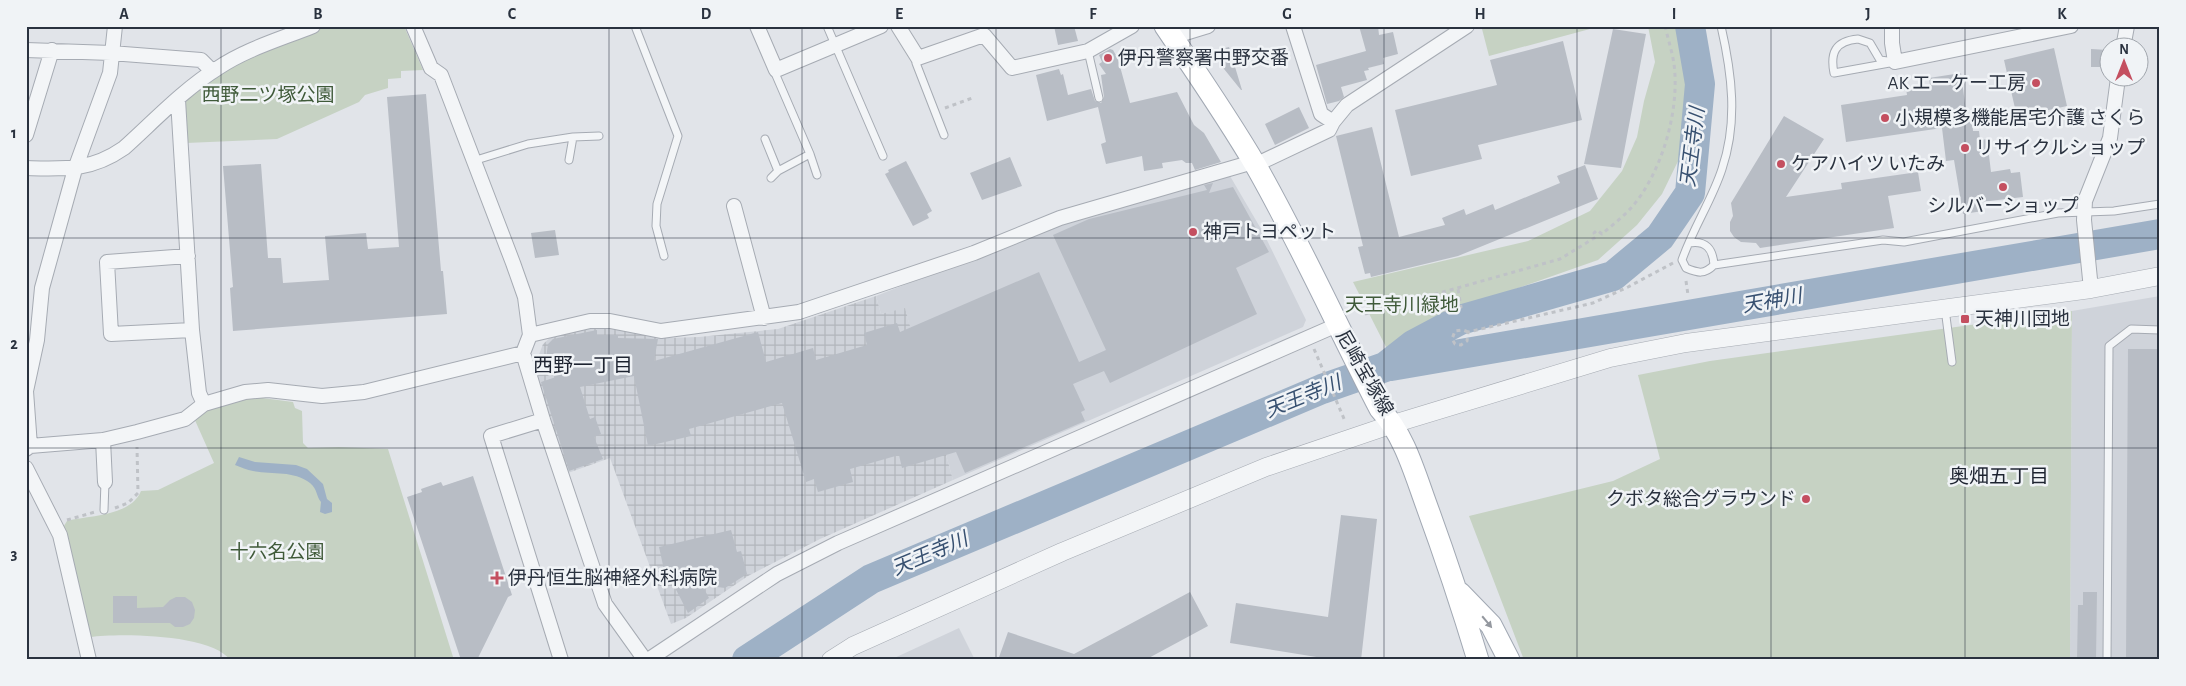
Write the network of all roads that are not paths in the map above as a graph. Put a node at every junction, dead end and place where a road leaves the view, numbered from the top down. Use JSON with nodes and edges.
{"nodes":[{"id":1,"x":115,"y":26,"type":"edge"},
{"id":2,"x":313,"y":26,"type":"edge"},
{"id":3,"x":413,"y":26,"type":"edge"},
{"id":4,"x":635,"y":26,"type":"edge"},
{"id":5,"x":757,"y":26,"type":"edge"},
{"id":6,"x":827,"y":26,"type":"edge"},
{"id":7,"x":881,"y":26,"type":"edge"},
{"id":8,"x":898,"y":26,"type":"edge"},
{"id":9,"x":1132,"y":26,"type":"edge"},
{"id":10,"x":1208,"y":26,"type":"edge"},
{"id":11,"x":1293,"y":26,"type":"edge"},
{"id":12,"x":1468,"y":26,"type":"edge"},
{"id":13,"x":1720,"y":26,"type":"edge"},
{"id":14,"x":1892,"y":26,"type":"edge"},
{"id":15,"x":2071,"y":26,"type":"edge"},
{"id":16,"x":1169,"y":32,"type":"edge"},
{"id":17,"x":835,"y":44,"type":"junction"},
{"id":18,"x":26,"y":50,"type":"edge"},
{"id":19,"x":52,"y":50,"type":"junction"},
{"id":20,"x":1088,"y":51,"type":"junction"},
{"id":21,"x":111,"y":53,"type":"junction"},
{"id":22,"x":918,"y":58,"type":"junction"},
{"id":23,"x":1896,"y":62,"type":"junction"},
{"id":24,"x":776,"y":70,"type":"junction"},
{"id":25,"x":212,"y":71,"type":"junction"},
{"id":26,"x":2117,"y":88,"type":"edge"},
{"id":27,"x":1099,"y":98,"type":"dead end"},
{"id":28,"x":178,"y":100,"type":"junction"},
{"id":29,"x":1333,"y":122,"type":"junction"},
{"id":30,"x":26,"y":135,"type":"edge"},
{"id":31,"x":944,"y":135,"type":"dead end"},
{"id":32,"x":599,"y":136,"type":"dead end"},
{"id":33,"x":573,"y":137,"type":"junction"},
{"id":34,"x":765,"y":139,"type":"dead end"},
{"id":35,"x":810,"y":154,"type":"junction"},
{"id":36,"x":883,"y":156,"type":"dead end"},
{"id":37,"x":569,"y":160,"type":"dead end"},
{"id":38,"x":473,"y":161,"type":"junction"},
{"id":39,"x":1254,"y":164,"type":"junction"},
{"id":40,"x":26,"y":168,"type":"edge"},
{"id":41,"x":75,"y":169,"type":"junction"},
{"id":42,"x":778,"y":171,"type":"junction"},
{"id":43,"x":817,"y":175,"type":"dead end"},
{"id":44,"x":771,"y":178,"type":"dead end"},
{"id":45,"x":2160,"y":204,"type":"edge"},
{"id":46,"x":734,"y":206,"type":"dead end"},
{"id":47,"x":2084,"y":216,"type":"junction"},
{"id":48,"x":1689,"y":243,"type":"junction"},
{"id":49,"x":188,"y":256,"type":"junction"},
{"id":50,"x":664,"y":256,"type":"dead end"},
{"id":51,"x":1714,"y":265,"type":"junction"},
{"id":52,"x":2160,"y":276,"type":"edge"},
{"id":53,"x":2090,"y":281,"type":"junction"},
{"id":54,"x":1945,"y":309,"type":"junction"},
{"id":55,"x":764,"y":318,"type":"junction"},
{"id":56,"x":192,"y":330,"type":"junction"},
{"id":57,"x":1339,"y":330,"type":"junction"},
{"id":58,"x":2160,"y":330,"type":"edge"},
{"id":59,"x":530,"y":335,"type":"junction"},
{"id":60,"x":523,"y":354,"type":"junction"},
{"id":61,"x":1952,"y":362,"type":"dead end"},
{"id":62,"x":204,"y":404,"type":"junction"},
{"id":63,"x":1387,"y":416,"type":"junction"},
{"id":64,"x":543,"y":420,"type":"junction"},
{"id":65,"x":103,"y":440,"type":"junction"},
{"id":66,"x":28,"y":448,"type":"edge"},
{"id":67,"x":26,"y":468,"type":"edge"},
{"id":68,"x":105,"y":482,"type":"joint"},
{"id":69,"x":104,"y":510,"type":"dead end"},
{"id":70,"x":1458,"y":591,"type":"junction"},
{"id":71,"x":89,"y":660,"type":"edge"},
{"id":72,"x":561,"y":660,"type":"edge"},
{"id":73,"x":646,"y":660,"type":"edge"},
{"id":74,"x":831,"y":660,"type":"edge"},
{"id":75,"x":1478,"y":660,"type":"edge"},
{"id":76,"x":1509,"y":660,"type":"edge"},
{"id":77,"x":2107,"y":660,"type":"edge"}],
"edges":[{"from":1,"to":21,"type":"street"},
{"from":2,"to":25,"type":"street"},
{"from":3,"to":38,"type":"street"},
{"from":4,"to":50,"type":"lane"},
{"from":5,"to":24,"type":"street"},
{"from":6,"to":17,"type":"lane"},
{"from":7,"to":17,"type":"street"},
{"from":8,"to":22,"type":"street"},
{"from":9,"to":20,"type":"street"},
{"from":10,"to":16,"type":"street"},
{"from":11,"to":29,"type":"street"},
{"from":12,"to":29,"type":"street"},
{"from":13,"to":48,"type":"lane"},
{"from":14,"to":23,"type":"street"},
{"from":15,"to":23,"type":"street"},
{"from":16,"to":39,"type":"main road","name":"尼崎宝塚線"},
{"from":17,"to":24,"type":"street"},
{"from":17,"to":36,"type":"lane"},
{"from":18,"to":19,"type":"street"},
{"from":19,"to":21,"type":"street"},
{"from":19,"to":30,"type":"street"},
{"from":20,"to":22,"type":"street"},
{"from":20,"to":27,"type":"lane"},
{"from":21,"to":25,"type":"street"},
{"from":21,"to":41,"type":"street"},
{"from":22,"to":31,"type":"lane"},
{"from":23,"to":23,"type":"lane"},
{"from":24,"to":35,"type":"lane"},
{"from":25,"to":28,"type":"street"},
{"from":26,"to":47,"type":"street"},
{"from":28,"to":41,"type":"street"},
{"from":28,"to":49,"type":"street"},
{"from":29,"to":39,"type":"street"},
{"from":32,"to":33,"type":"lane"},
{"from":33,"to":37,"type":"lane"},
{"from":33,"to":38,"type":"lane"},
{"from":34,"to":42,"type":"lane"},
{"from":35,"to":42,"type":"lane"},
{"from":35,"to":43,"type":"lane"},
{"from":38,"to":59,"type":"street"},
{"from":39,"to":55,"type":"street"},
{"from":39,"to":57,"type":"main road","name":"尼崎宝塚線"},
{"from":40,"to":41,"type":"street"},
{"from":41,"to":66,"type":"street"},
{"from":42,"to":44,"type":"lane"},
{"from":45,"to":47,"type":"lane"},
{"from":46,"to":55,"type":"street"},
{"from":47,"to":51,"type":"lane"},
{"from":47,"to":53,"type":"street"},
{"from":48,"to":51,"type":"lane"},
{"from":48,"to":51,"type":"lane"},
{"from":49,"to":56,"type":"street"},
{"from":49,"to":56,"type":"street"},
{"from":52,"to":53,"type":"street"},
{"from":53,"to":54,"type":"street"},
{"from":54,"to":61,"type":"lane"},
{"from":54,"to":63,"type":"street"},
{"from":55,"to":59,"type":"street"},
{"from":56,"to":62,"type":"street"},
{"from":57,"to":63,"type":"main road","name":"尼崎宝塚線"},
{"from":57,"to":73,"type":"street"},
{"from":58,"to":77,"type":"lane"},
{"from":59,"to":60,"type":"street"},
{"from":60,"to":62,"type":"street"},
{"from":60,"to":64,"type":"street"},
{"from":62,"to":65,"type":"street"},
{"from":63,"to":70,"type":"main road","name":"尼崎宝塚線"},
{"from":63,"to":74,"type":"street"},
{"from":64,"to":72,"type":"street"},
{"from":64,"to":73,"type":"street"},
{"from":65,"to":66,"type":"street"},
{"from":65,"to":68,"type":"street"},
{"from":67,"to":71,"type":"street"},
{"from":68,"to":69,"type":"lane"},
{"from":70,"to":75,"type":"main road","name":"尼崎宝塚線"},
{"from":70,"to":76,"type":"main road","one_way":true}]}
